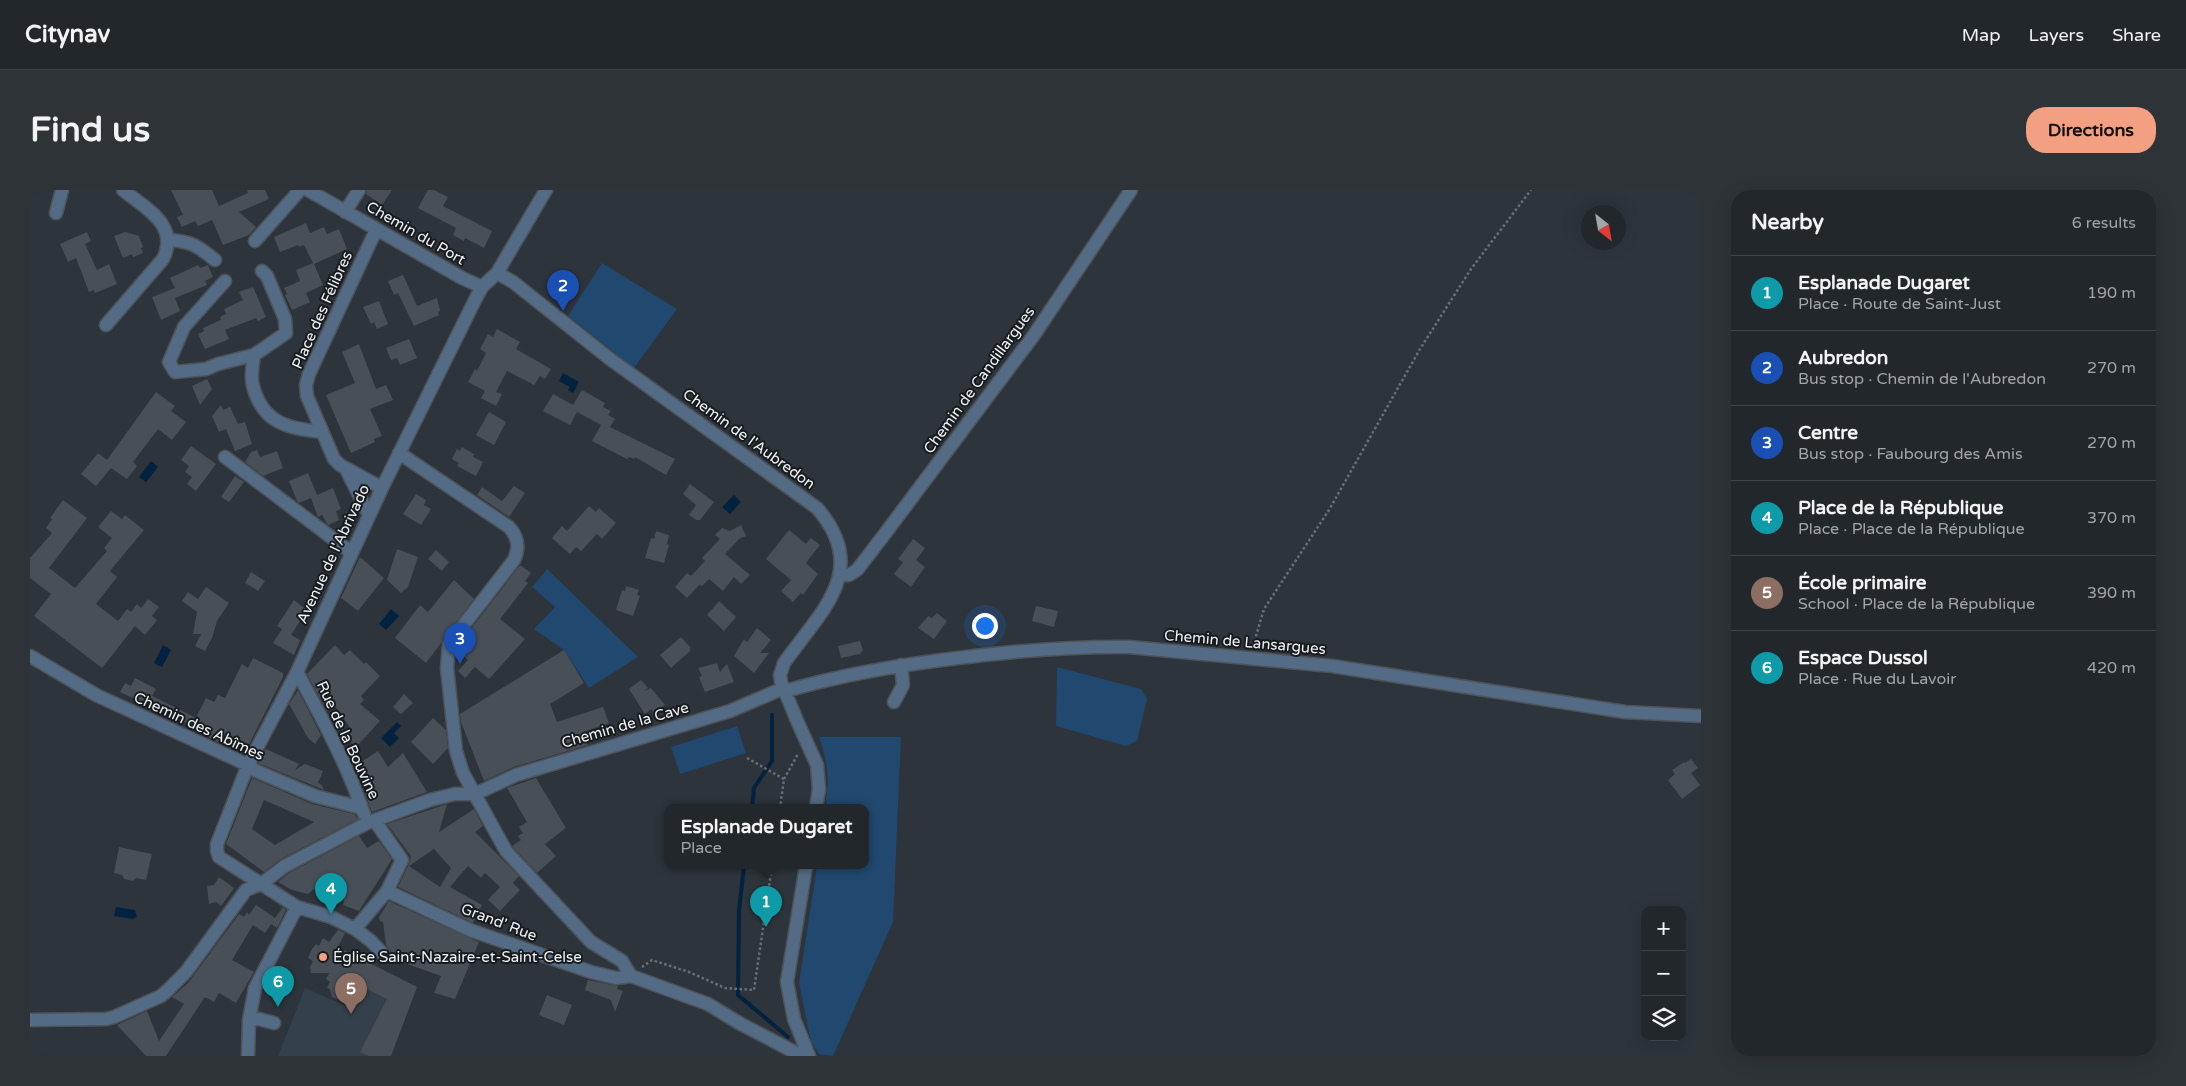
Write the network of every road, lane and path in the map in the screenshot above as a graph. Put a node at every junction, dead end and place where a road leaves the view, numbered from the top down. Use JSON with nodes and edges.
{"nodes":[{"id":1,"x":62,"y":190,"type":"edge"},
{"id":2,"x":123,"y":190,"type":"edge"},
{"id":3,"x":300,"y":190,"type":"edge"},
{"id":4,"x":308,"y":190,"type":"edge"},
{"id":5,"x":359,"y":190,"type":"edge"},
{"id":6,"x":546,"y":190,"type":"edge"},
{"id":7,"x":1131,"y":190,"type":"edge"},
{"id":8,"x":1530,"y":190,"type":"edge"},
{"id":9,"x":345,"y":212,"type":"junction"},
{"id":10,"x":56,"y":213,"type":"dead end"},
{"id":11,"x":376,"y":230,"type":"junction"},
{"id":12,"x":168,"y":240,"type":"junction"},
{"id":13,"x":255,"y":241,"type":"dead end"},
{"id":14,"x":215,"y":260,"type":"dead end"},
{"id":15,"x":262,"y":271,"type":"dead end"},
{"id":16,"x":497,"y":273,"type":"junction"},
{"id":17,"x":224,"y":281,"type":"dead end"},
{"id":18,"x":482,"y":287,"type":"junction"},
{"id":19,"x":106,"y":324,"type":"dead end"},
{"id":20,"x":254,"y":355,"type":"junction"},
{"id":21,"x":322,"y":432,"type":"junction"},
{"id":22,"x":399,"y":453,"type":"junction"},
{"id":23,"x":225,"y":457,"type":"dead end"},
{"id":24,"x":346,"y":469,"type":"junction"},
{"id":25,"x":382,"y":488,"type":"junction"},
{"id":26,"x":369,"y":515,"type":"junction"},
{"id":27,"x":352,"y":553,"type":"junction"},
{"id":28,"x":842,"y":574,"type":"junction"},
{"id":29,"x":30,"y":656,"type":"edge"},
{"id":30,"x":1249,"y":658,"type":"junction"},
{"id":31,"x":901,"y":665,"type":"junction"},
{"id":32,"x":297,"y":672,"type":"junction"},
{"id":33,"x":785,"y":690,"type":"junction"},
{"id":34,"x":894,"y":702,"type":"dead end"},
{"id":35,"x":1701,"y":716,"type":"edge"},
{"id":36,"x":796,"y":748,"type":"dead end"},
{"id":37,"x":747,"y":758,"type":"dead end"},
{"id":38,"x":248,"y":765,"type":"junction"},
{"id":39,"x":784,"y":779,"type":"junction"},
{"id":40,"x":475,"y":794,"type":"junction"},
{"id":41,"x":781,"y":804,"type":"edge"},
{"id":42,"x":817,"y":804,"type":"edge"},
{"id":43,"x":362,"y":808,"type":"junction"},
{"id":44,"x":371,"y":822,"type":"junction"},
{"id":45,"x":772,"y":869,"type":"edge"},
{"id":46,"x":806,"y":869,"type":"edge"},
{"id":47,"x":265,"y":880,"type":"junction"},
{"id":48,"x":387,"y":891,"type":"junction"},
{"id":49,"x":294,"y":913,"type":"junction"},
{"id":50,"x":355,"y":929,"type":"junction"},
{"id":51,"x":383,"y":954,"type":"dead end"},
{"id":52,"x":631,"y":976,"type":"junction"},
{"id":53,"x":30,"y":1020,"type":"edge"},
{"id":54,"x":249,"y":1020,"type":"junction"},
{"id":55,"x":274,"y":1023,"type":"dead end"},
{"id":56,"x":804,"y":1055,"type":"edge"},
{"id":57,"x":248,"y":1056,"type":"edge"}],
"edges":[{"from":1,"to":10,"type":"street"},
{"from":2,"to":12,"type":"street"},
{"from":3,"to":13,"type":"street"},
{"from":4,"to":9,"type":"street","name":"Chemin du Port"},
{"from":5,"to":9,"type":"street"},
{"from":6,"to":16,"type":"street","name":"Avenue de l'Abrivado"},
{"from":7,"to":28,"type":"street","name":"Chemin de Candillargues"},
{"from":8,"to":30,"type":"path"},
{"from":9,"to":11,"type":"street","name":"Chemin du Port"},
{"from":11,"to":18,"type":"street","name":"Chemin du Port"},
{"from":11,"to":21,"type":"street","name":"Place des Félibres"},
{"from":12,"to":14,"type":"street"},
{"from":12,"to":19,"type":"street"},
{"from":15,"to":20,"type":"street"},
{"from":16,"to":18,"type":"street","name":"Avenue de l'Abrivado"},
{"from":16,"to":28,"type":"street","name":"Chemin de l'Aubredon"},
{"from":17,"to":20,"type":"street"},
{"from":18,"to":22,"type":"street","name":"Avenue de l'Abrivado"},
{"from":20,"to":21,"type":"street"},
{"from":21,"to":24,"type":"street","name":"Place des Félibres"},
{"from":22,"to":25,"type":"street","name":"Avenue de l'Abrivado"},
{"from":22,"to":40,"type":"street"},
{"from":23,"to":27,"type":"street"},
{"from":24,"to":25,"type":"street","name":"Place des Félibres"},
{"from":24,"to":26,"type":"street","name":"Place des Félibres"},
{"from":25,"to":26,"type":"street","name":"Avenue de l'Abrivado"},
{"from":26,"to":27,"type":"street","name":"Avenue de l'Abrivado"},
{"from":27,"to":32,"type":"street","name":"Avenue de l'Abrivado"},
{"from":28,"to":33,"type":"street","name":"Chemin de l'Aubredon"},
{"from":29,"to":38,"type":"street","name":"Chemin des Abîmes"},
{"from":30,"to":31,"type":"street","name":"Chemin de Lansargues"},
{"from":30,"to":35,"type":"street","name":"Chemin de Lansargues"},
{"from":31,"to":33,"type":"street","name":"Chemin de Lansargues"},
{"from":31,"to":34,"type":"street"},
{"from":32,"to":38,"type":"street","name":"Avenue de l'Abrivado"},
{"from":32,"to":43,"type":"street","name":"Rue de la Bouvine"},
{"from":33,"to":40,"type":"street","name":"Chemin de la Cave"},
{"from":33,"to":42,"type":"street","name":"Chemin de l'Aubredon"},
{"from":36,"to":39,"type":"path"},
{"from":37,"to":39,"type":"path"},
{"from":38,"to":43,"type":"street","name":"Chemin des Abîmes"},
{"from":38,"to":47,"type":"street","name":"Avenue de l'Abrivado"},
{"from":39,"to":41,"type":"path"},
{"from":40,"to":44,"type":"street"},
{"from":40,"to":52,"type":"street"},
{"from":43,"to":44,"type":"street","name":"Rue de la Bouvine"},
{"from":44,"to":47,"type":"street"},
{"from":44,"to":48,"type":"street","name":"Rue de la Bouvine"},
{"from":45,"to":52,"type":"path"},
{"from":46,"to":56,"type":"street"},
{"from":47,"to":49,"type":"street"},
{"from":47,"to":53,"type":"street"},
{"from":48,"to":50,"type":"street"},
{"from":48,"to":52,"type":"street","name":"Grand' Rue"},
{"from":49,"to":50,"type":"street"},
{"from":49,"to":54,"type":"street"},
{"from":50,"to":51,"type":"street"},
{"from":52,"to":56,"type":"street"},
{"from":54,"to":55,"type":"street"},
{"from":54,"to":57,"type":"street"}]}
